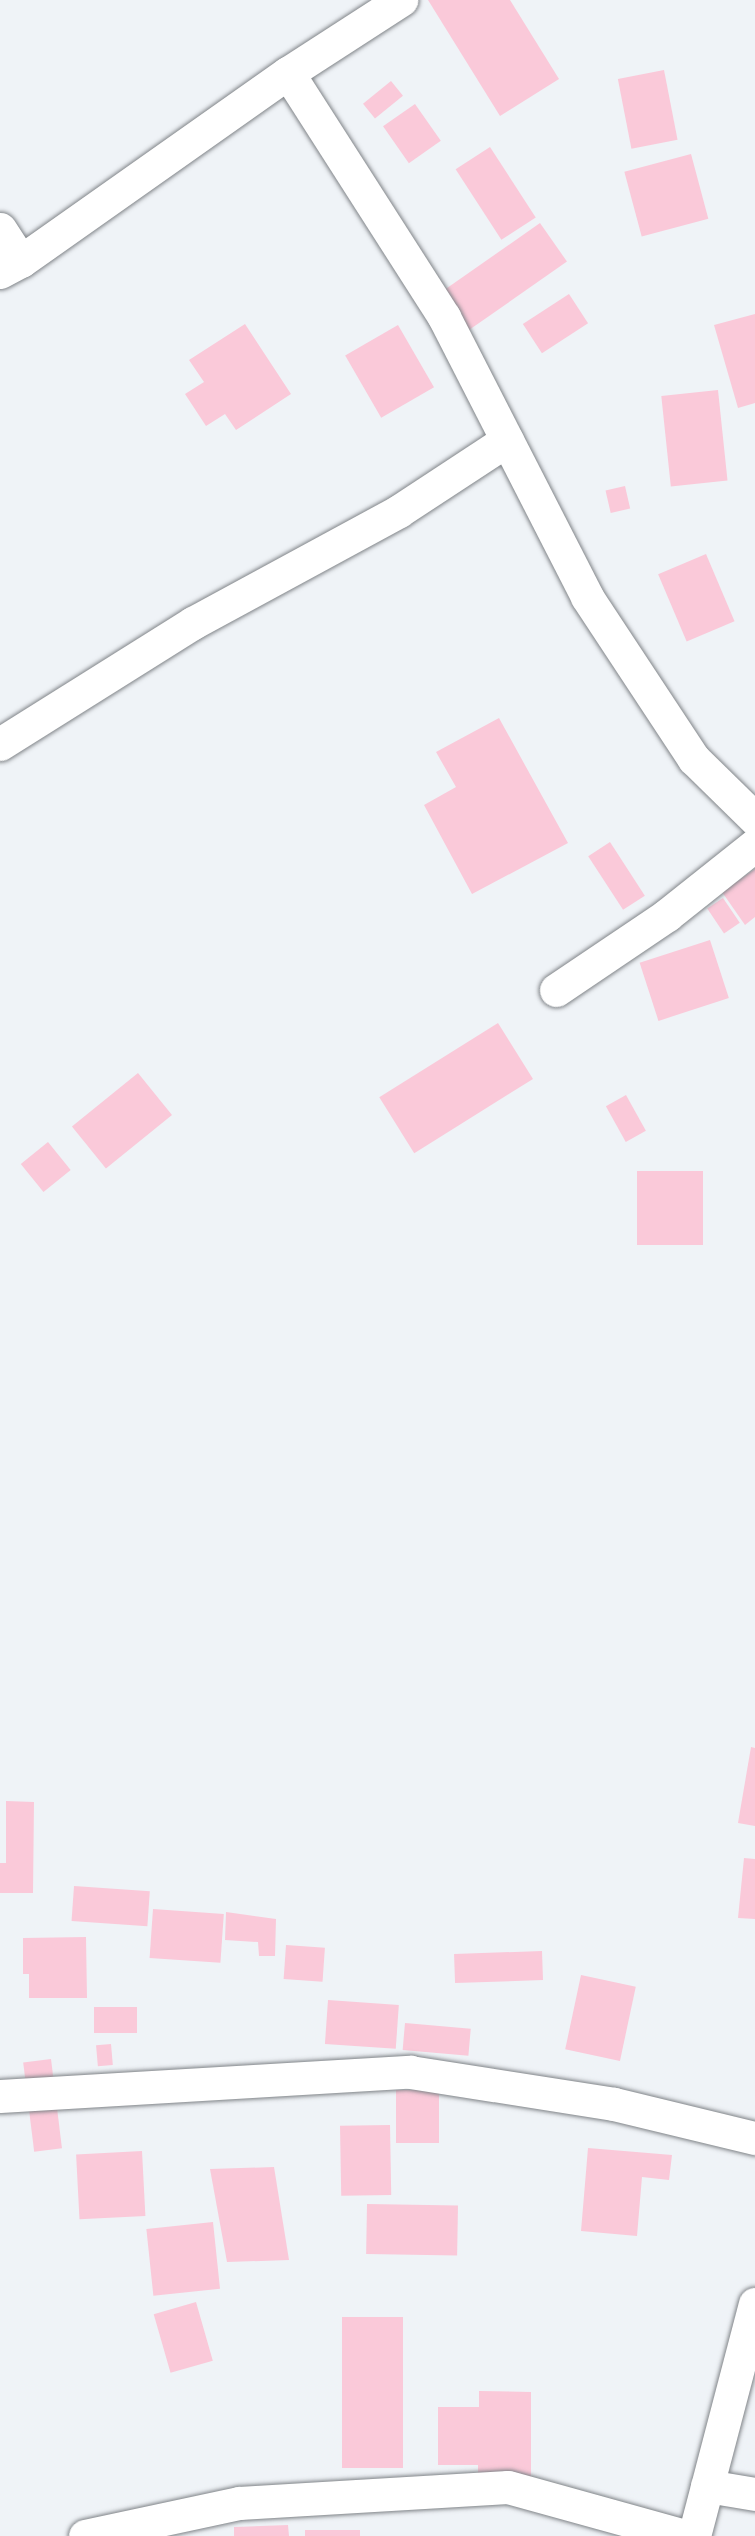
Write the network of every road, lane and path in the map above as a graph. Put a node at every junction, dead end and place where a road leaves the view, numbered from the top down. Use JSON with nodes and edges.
{"nodes":[{"id":1,"x":401,"y":0,"type":"edge"},
{"id":2,"x":288,"y":73,"type":"junction"},
{"id":3,"x":0,"y":229,"type":"edge"},
{"id":4,"x":10,"y":267,"type":"edge"},
{"id":5,"x":507,"y":440,"type":"junction"},
{"id":6,"x":0,"y":744,"type":"edge"},
{"id":7,"x":755,"y":819,"type":"edge"},
{"id":8,"x":755,"y":845,"type":"edge"},
{"id":9,"x":556,"y":990,"type":"dead end"},
{"id":10,"x":2,"y":2091,"type":"edge"},
{"id":11,"x":755,"y":2138,"type":"edge"},
{"id":12,"x":755,"y":2304,"type":"edge"},
{"id":13,"x":707,"y":2486,"type":"junction"},
{"id":14,"x":755,"y":2494,"type":"edge"},
{"id":15,"x":85,"y":2536,"type":"edge"},
{"id":16,"x":685,"y":2536,"type":"edge"},
{"id":17,"x":694,"y":2536,"type":"edge"}],
"edges":[{"from":1,"to":2,"type":"street"},
{"from":2,"to":4,"type":"street"},
{"from":2,"to":5,"type":"street"},
{"from":3,"to":4,"type":"street"},
{"from":5,"to":6,"type":"street"},
{"from":5,"to":7,"type":"street"},
{"from":8,"to":9,"type":"street"},
{"from":10,"to":11,"type":"street"},
{"from":12,"to":13,"type":"street"},
{"from":13,"to":14,"type":"street"},
{"from":13,"to":17,"type":"street"},
{"from":15,"to":16,"type":"street"}]}
